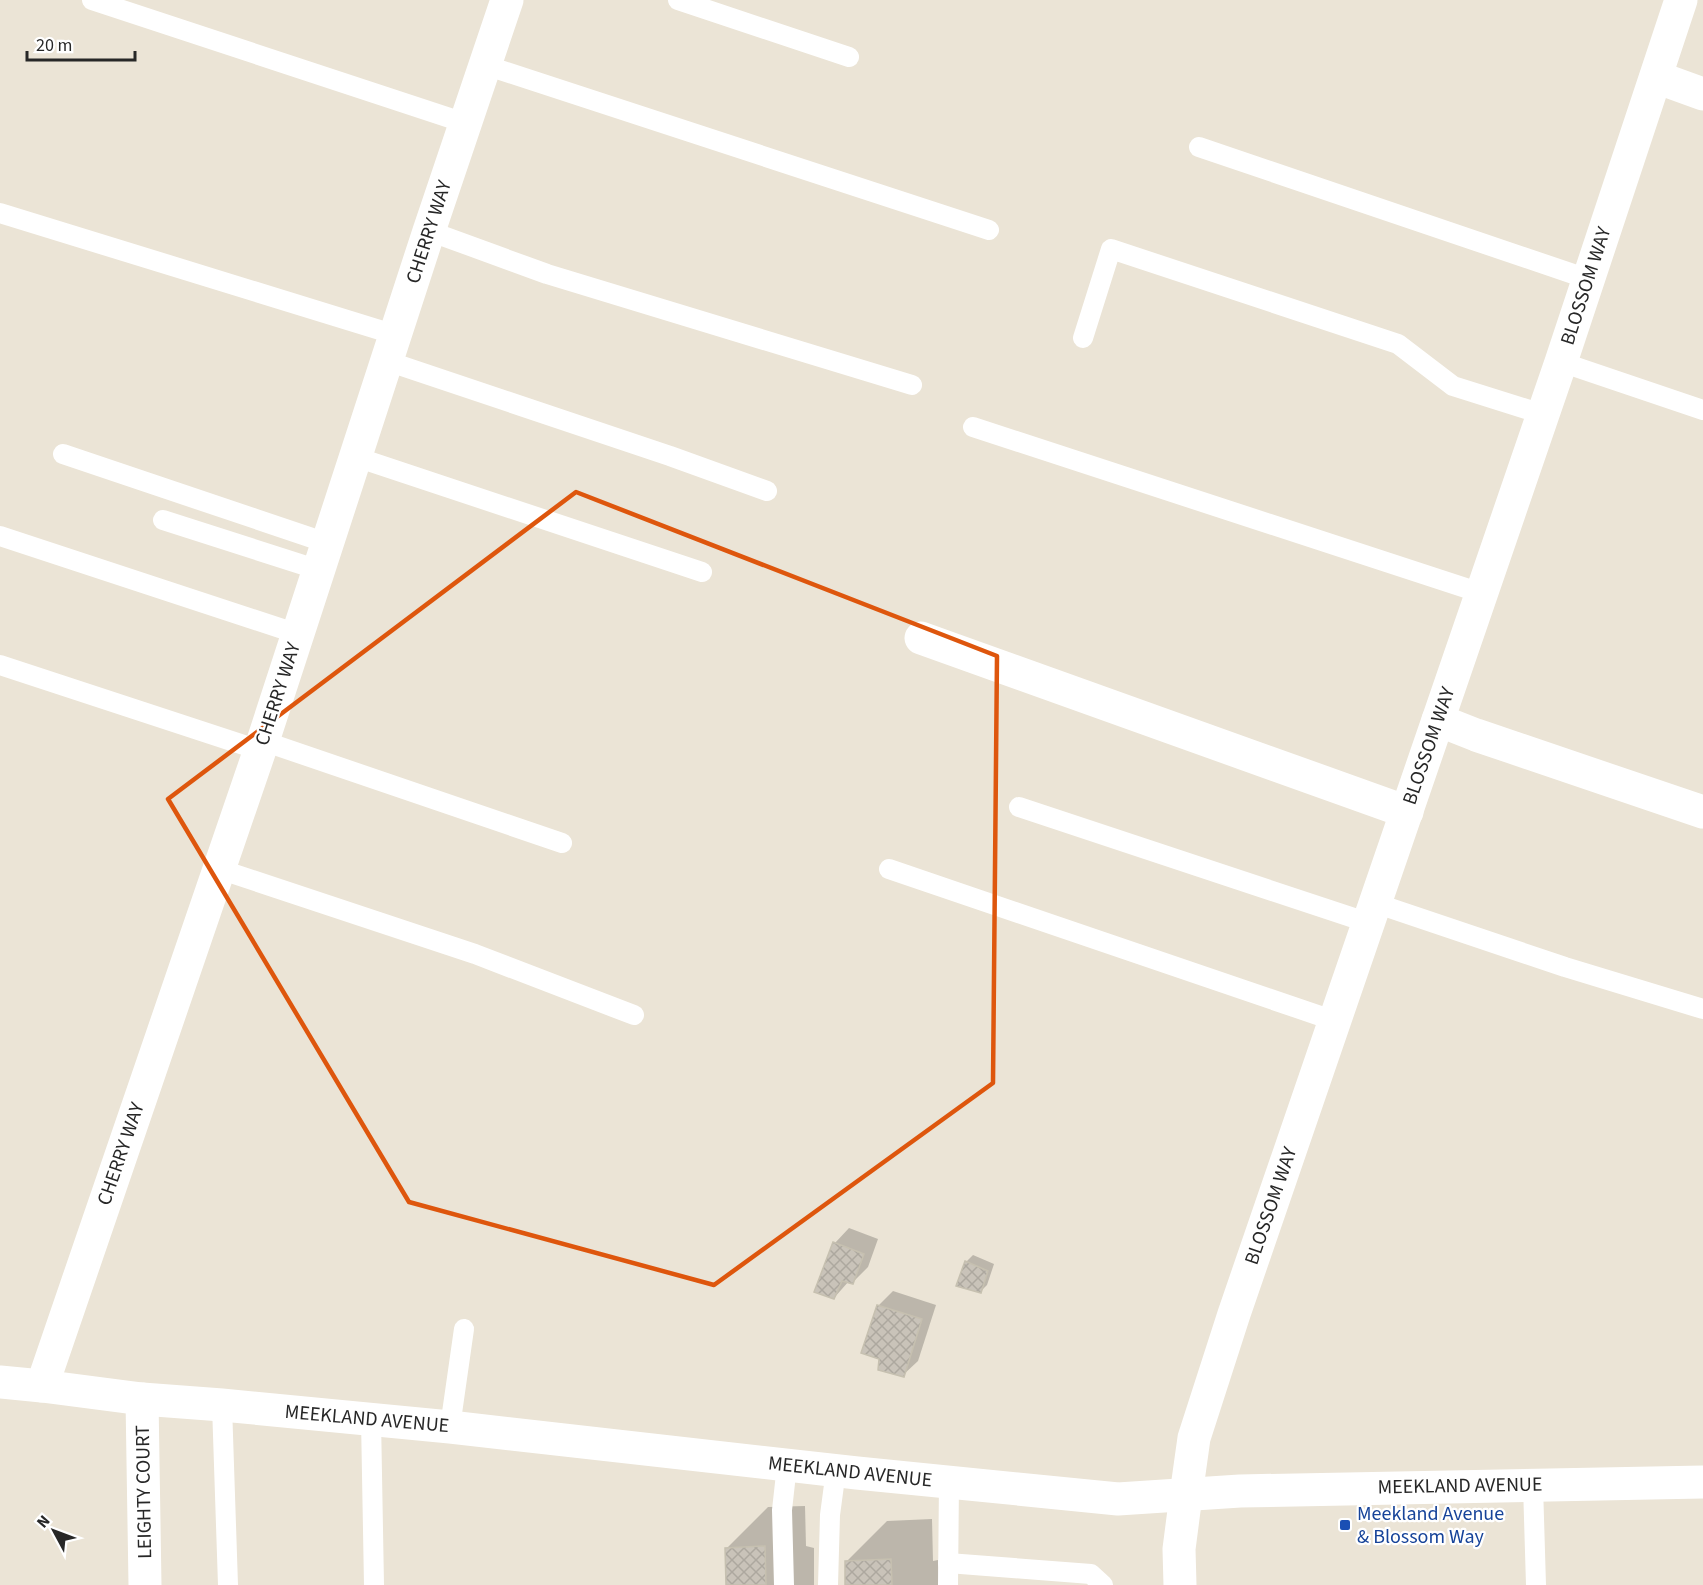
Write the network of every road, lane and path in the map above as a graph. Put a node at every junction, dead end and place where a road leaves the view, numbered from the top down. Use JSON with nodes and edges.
{"nodes":[{"id":1,"x":92,"y":0,"type":"edge"},
{"id":2,"x":507,"y":0,"type":"edge"},
{"id":3,"x":678,"y":0,"type":"edge"},
{"id":4,"x":1681,"y":0,"type":"edge"},
{"id":5,"x":849,"y":57,"type":"dead end"},
{"id":6,"x":485,"y":65,"type":"junction"},
{"id":7,"x":1656,"y":77,"type":"junction"},
{"id":8,"x":1703,"y":94,"type":"edge"},
{"id":9,"x":465,"y":123,"type":"junction"},
{"id":10,"x":1198,"y":147,"type":"dead end"},
{"id":11,"x":0,"y":213,"type":"edge"},
{"id":12,"x":989,"y":230,"type":"dead end"},
{"id":13,"x":429,"y":231,"type":"junction"},
{"id":14,"x":1588,"y":279,"type":"junction"},
{"id":15,"x":1083,"y":338,"type":"dead end"},
{"id":16,"x":391,"y":348,"type":"junction"},
{"id":17,"x":1561,"y":362,"type":"junction"},
{"id":18,"x":912,"y":385,"type":"dead end"},
{"id":19,"x":1703,"y":410,"type":"edge"},
{"id":20,"x":1542,"y":414,"type":"junction"},
{"id":21,"x":973,"y":427,"type":"dead end"},
{"id":22,"x":63,"y":454,"type":"dead end"},
{"id":23,"x":356,"y":457,"type":"junction"},
{"id":24,"x":767,"y":491,"type":"dead end"},
{"id":25,"x":163,"y":520,"type":"dead end"},
{"id":26,"x":0,"y":536,"type":"edge"},
{"id":27,"x":323,"y":557,"type":"junction"},
{"id":28,"x":702,"y":572,"type":"dead end"},
{"id":29,"x":1481,"y":594,"type":"junction"},
{"id":30,"x":298,"y":634,"type":"junction"},
{"id":31,"x":921,"y":638,"type":"dead end"},
{"id":32,"x":0,"y":664,"type":"edge"},
{"id":33,"x":1438,"y":720,"type":"junction"},
{"id":34,"x":261,"y":745,"type":"junction"},
{"id":35,"x":1019,"y":807,"type":"dead end"},
{"id":36,"x":1407,"y":812,"type":"junction"},
{"id":37,"x":1703,"y":812,"type":"edge"},
{"id":38,"x":562,"y":843,"type":"dead end"},
{"id":39,"x":219,"y":868,"type":"junction"},
{"id":40,"x":889,"y":869,"type":"dead end"},
{"id":41,"x":1372,"y":913,"type":"junction"},
{"id":42,"x":1703,"y":1009,"type":"edge"},
{"id":43,"x":634,"y":1016,"type":"dead end"},
{"id":44,"x":1335,"y":1021,"type":"junction"},
{"id":45,"x":464,"y":1329,"type":"dead end"},
{"id":46,"x":0,"y":1383,"type":"edge"},
{"id":47,"x":42,"y":1386,"type":"junction"},
{"id":48,"x":142,"y":1399,"type":"junction"},
{"id":49,"x":222,"y":1405,"type":"junction"},
{"id":50,"x":371,"y":1419,"type":"junction"},
{"id":51,"x":450,"y":1427,"type":"junction"},
{"id":52,"x":787,"y":1465,"type":"junction"},
{"id":53,"x":836,"y":1470,"type":"junction"},
{"id":54,"x":949,"y":1482,"type":"junction"},
{"id":55,"x":1703,"y":1482,"type":"edge"},
{"id":56,"x":1533,"y":1485,"type":"junction"},
{"id":57,"x":1186,"y":1495,"type":"junction"},
{"id":58,"x":948,"y":1563,"type":"junction"},
{"id":59,"x":145,"y":1585,"type":"edge"},
{"id":60,"x":228,"y":1585,"type":"edge"},
{"id":61,"x":374,"y":1585,"type":"edge"},
{"id":62,"x":784,"y":1585,"type":"edge"},
{"id":63,"x":828,"y":1585,"type":"edge"},
{"id":64,"x":948,"y":1585,"type":"edge"},
{"id":65,"x":1103,"y":1585,"type":"edge"},
{"id":66,"x":1180,"y":1585,"type":"edge"},
{"id":67,"x":1536,"y":1585,"type":"edge"}],
"edges":[{"from":1,"to":9,"type":"lane"},
{"from":2,"to":6,"type":"street","name":"CHERRY WAY"},
{"from":3,"to":5,"type":"lane"},
{"from":4,"to":7,"type":"street","name":"BLOSSOM WAY"},
{"from":6,"to":9,"type":"street","name":"CHERRY WAY"},
{"from":6,"to":12,"type":"lane"},
{"from":7,"to":8,"type":"street"},
{"from":7,"to":14,"type":"street","name":"BLOSSOM WAY"},
{"from":9,"to":13,"type":"street","name":"CHERRY WAY"},
{"from":10,"to":14,"type":"lane"},
{"from":11,"to":16,"type":"lane"},
{"from":13,"to":16,"type":"street","name":"CHERRY WAY"},
{"from":13,"to":18,"type":"lane"},
{"from":14,"to":17,"type":"street","name":"BLOSSOM WAY"},
{"from":15,"to":20,"type":"lane"},
{"from":16,"to":23,"type":"street","name":"CHERRY WAY"},
{"from":16,"to":24,"type":"lane"},
{"from":17,"to":19,"type":"lane"},
{"from":17,"to":20,"type":"street","name":"BLOSSOM WAY"},
{"from":20,"to":29,"type":"street","name":"BLOSSOM WAY"},
{"from":21,"to":29,"type":"lane"},
{"from":22,"to":27,"type":"lane"},
{"from":23,"to":27,"type":"street","name":"CHERRY WAY"},
{"from":23,"to":28,"type":"lane"},
{"from":25,"to":27,"type":"lane"},
{"from":26,"to":30,"type":"lane"},
{"from":27,"to":30,"type":"street","name":"CHERRY WAY"},
{"from":29,"to":33,"type":"street","name":"BLOSSOM WAY"},
{"from":30,"to":34,"type":"street","name":"CHERRY WAY"},
{"from":31,"to":36,"type":"street"},
{"from":32,"to":34,"type":"lane"},
{"from":33,"to":36,"type":"street","name":"BLOSSOM WAY"},
{"from":33,"to":37,"type":"street"},
{"from":34,"to":38,"type":"lane"},
{"from":34,"to":39,"type":"street","name":"CHERRY WAY"},
{"from":35,"to":41,"type":"lane"},
{"from":36,"to":41,"type":"street","name":"BLOSSOM WAY"},
{"from":39,"to":43,"type":"lane"},
{"from":39,"to":47,"type":"street","name":"CHERRY WAY"},
{"from":40,"to":44,"type":"lane"},
{"from":41,"to":42,"type":"lane"},
{"from":41,"to":44,"type":"street","name":"BLOSSOM WAY"},
{"from":44,"to":57,"type":"street","name":"BLOSSOM WAY"},
{"from":45,"to":51,"type":"lane"},
{"from":46,"to":47,"type":"street","name":"MEEKLAND AVENUE"},
{"from":47,"to":48,"type":"street","name":"MEEKLAND AVENUE"},
{"from":48,"to":49,"type":"street","name":"MEEKLAND AVENUE"},
{"from":48,"to":59,"type":"street","name":"LEIGHTY COURT"},
{"from":49,"to":50,"type":"street","name":"MEEKLAND AVENUE"},
{"from":49,"to":60,"type":"lane"},
{"from":50,"to":51,"type":"street","name":"MEEKLAND AVENUE"},
{"from":50,"to":61,"type":"lane"},
{"from":51,"to":52,"type":"street","name":"MEEKLAND AVENUE"},
{"from":52,"to":53,"type":"street","name":"MEEKLAND AVENUE"},
{"from":52,"to":62,"type":"lane"},
{"from":53,"to":54,"type":"street","name":"MEEKLAND AVENUE"},
{"from":53,"to":63,"type":"lane"},
{"from":54,"to":57,"type":"street","name":"MEEKLAND AVENUE"},
{"from":54,"to":58,"type":"lane"},
{"from":55,"to":56,"type":"street","name":"MEEKLAND AVENUE"},
{"from":56,"to":57,"type":"street","name":"MEEKLAND AVENUE"},
{"from":56,"to":67,"type":"lane"},
{"from":57,"to":66,"type":"street","name":"BLOSSOM WAY"},
{"from":58,"to":64,"type":"lane"},
{"from":58,"to":65,"type":"lane"}]}
